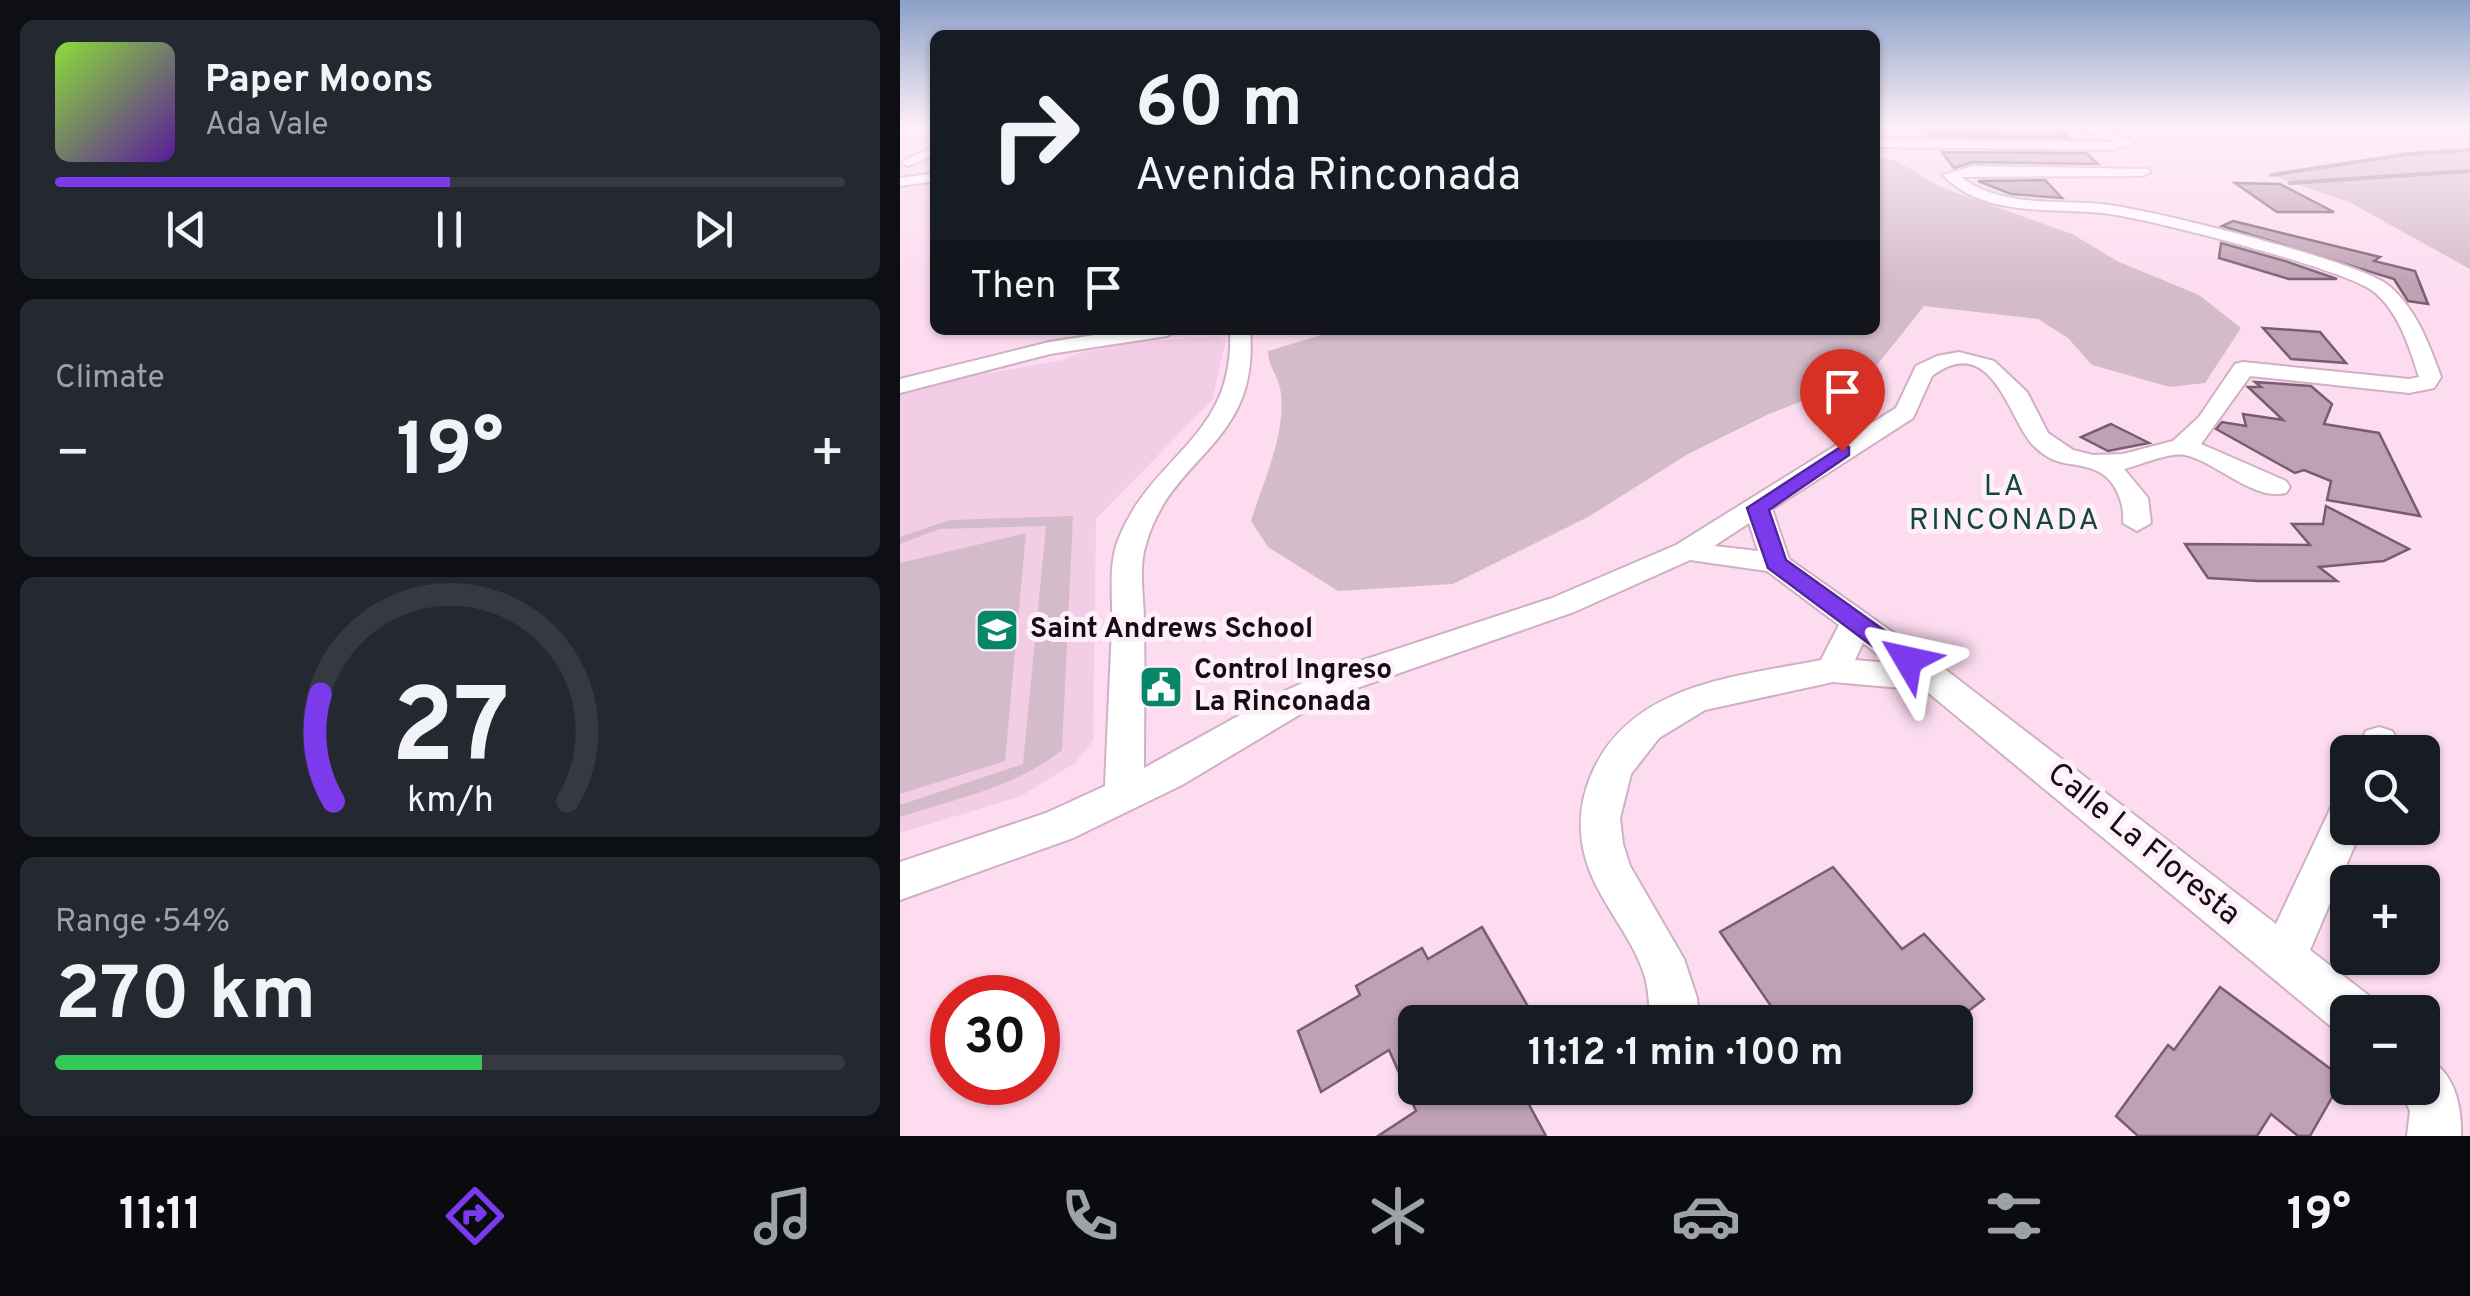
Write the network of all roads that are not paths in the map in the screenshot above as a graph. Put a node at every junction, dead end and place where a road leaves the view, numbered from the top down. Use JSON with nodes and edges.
{"nodes":[{"id":1,"x":1959,"y":180,"type":"edge"},
{"id":2,"x":1134,"y":335,"type":"edge"},
{"id":3,"x":1241,"y":335,"type":"edge"},
{"id":4,"x":2241,"y":340,"type":"dead end"},
{"id":5,"x":2243,"y":368,"type":"junction"},
{"id":6,"x":900,"y":386,"type":"edge"},
{"id":7,"x":2183,"y":446,"type":"junction"},
{"id":8,"x":2106,"y":465,"type":"junction"},
{"id":9,"x":2277,"y":488,"type":"dead end"},
{"id":10,"x":1758,"y":508,"type":"junction"},
{"id":11,"x":2137,"y":524,"type":"dead end"},
{"id":12,"x":1686,"y":551,"type":"junction"},
{"id":13,"x":1776,"y":564,"type":"junction"},
{"id":14,"x":1856,"y":622,"type":"junction"},
{"id":15,"x":1834,"y":670,"type":"junction"},
{"id":16,"x":1934,"y":679,"type":"junction"},
{"id":17,"x":1124,"y":795,"type":"junction"},
{"id":18,"x":2334,"y":845,"type":"edge"},
{"id":19,"x":900,"y":881,"type":"edge"},
{"id":20,"x":2284,"y":958,"type":"junction"},
{"id":21,"x":2330,"y":995,"type":"edge"},
{"id":22,"x":1674,"y":1005,"type":"edge"},
{"id":23,"x":2434,"y":1105,"type":"edge"},
{"id":24,"x":2434,"y":1136,"type":"edge"}],
"edges":[{"from":1,"to":5,"type":"street"},
{"from":2,"to":6,"type":"street"},
{"from":3,"to":17,"type":"street"},
{"from":4,"to":5,"type":"street"},
{"from":5,"to":7,"type":"street"},
{"from":7,"to":8,"type":"street"},
{"from":7,"to":9,"type":"street"},
{"from":8,"to":10,"type":"street"},
{"from":8,"to":11,"type":"street"},
{"from":10,"to":12,"type":"street"},
{"from":10,"to":13,"type":"street"},
{"from":12,"to":13,"type":"street"},
{"from":12,"to":17,"type":"street"},
{"from":13,"to":14,"type":"street","name":"Calle La Floresta"},
{"from":14,"to":15,"type":"street"},
{"from":14,"to":16,"type":"street","name":"Calle La Floresta"},
{"from":15,"to":16,"type":"street"},
{"from":15,"to":22,"type":"street"},
{"from":16,"to":20,"type":"street","name":"Calle La Floresta"},
{"from":17,"to":19,"type":"street"},
{"from":18,"to":20,"type":"street"},
{"from":20,"to":21,"type":"street","name":"Calle La Floresta"},
{"from":23,"to":24,"type":"street"}]}
